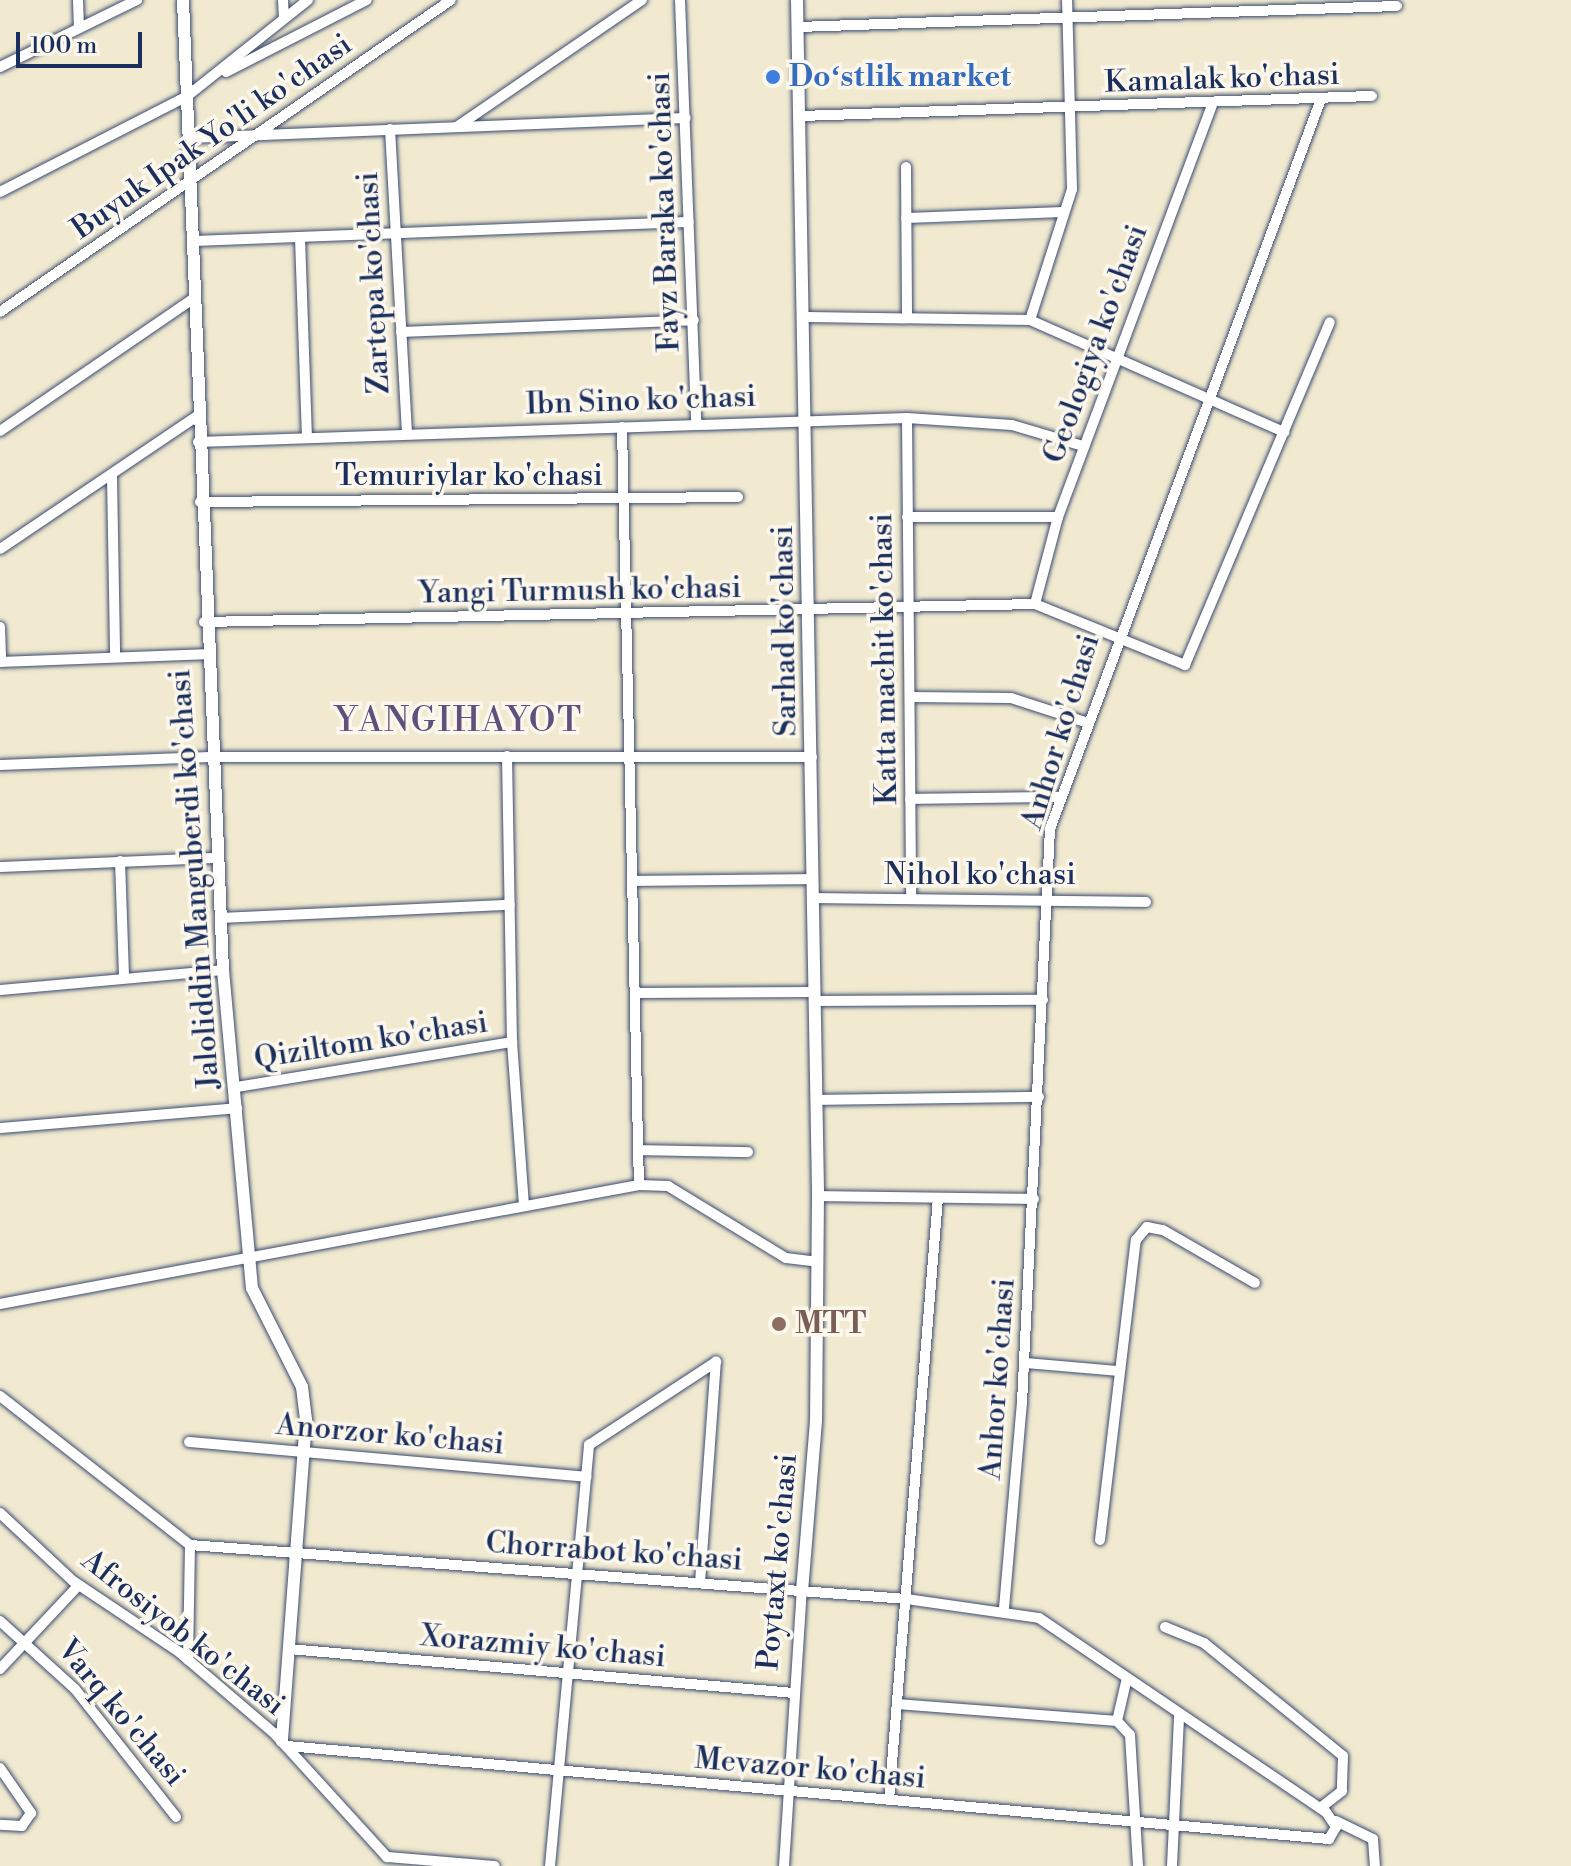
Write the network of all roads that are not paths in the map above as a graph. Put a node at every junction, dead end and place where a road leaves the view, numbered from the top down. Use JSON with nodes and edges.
{"nodes":[{"id":1,"x":78,"y":0,"type":"edge"},
{"id":2,"x":137,"y":0,"type":"edge"},
{"id":3,"x":183,"y":0,"type":"edge"},
{"id":4,"x":283,"y":0,"type":"edge"},
{"id":5,"x":308,"y":0,"type":"edge"},
{"id":6,"x":367,"y":0,"type":"edge"},
{"id":7,"x":451,"y":0,"type":"edge"},
{"id":8,"x":642,"y":0,"type":"edge"},
{"id":9,"x":680,"y":0,"type":"edge"},
{"id":10,"x":797,"y":0,"type":"edge"},
{"id":11,"x":1067,"y":0,"type":"edge"},
{"id":12,"x":1397,"y":6,"type":"dead end"},
{"id":13,"x":1067,"y":16,"type":"junction"},
{"id":14,"x":284,"y":18,"type":"junction"},
{"id":15,"x":798,"y":27,"type":"junction"},
{"id":16,"x":79,"y":28,"type":"junction"},
{"id":17,"x":0,"y":67,"type":"edge"},
{"id":18,"x":206,"y":82,"type":"junction"},
{"id":19,"x":1372,"y":96,"type":"dead end"},
{"id":20,"x":186,"y":97,"type":"junction"},
{"id":21,"x":1321,"y":99,"type":"junction"},
{"id":22,"x":1212,"y":105,"type":"junction"},
{"id":23,"x":1073,"y":109,"type":"junction"},
{"id":24,"x":801,"y":116,"type":"junction"},
{"id":25,"x":686,"y":118,"type":"junction"},
{"id":26,"x":458,"y":126,"type":"junction"},
{"id":27,"x":390,"y":129,"type":"junction"},
{"id":28,"x":253,"y":137,"type":"junction"},
{"id":29,"x":188,"y":138,"type":"junction"},
{"id":30,"x":906,"y":167,"type":"dead end"},
{"id":31,"x":190,"y":187,"type":"junction"},
{"id":32,"x":0,"y":192,"type":"edge"},
{"id":33,"x":1064,"y":212,"type":"junction"},
{"id":34,"x":906,"y":218,"type":"junction"},
{"id":35,"x":689,"y":222,"type":"junction"},
{"id":36,"x":395,"y":234,"type":"junction"},
{"id":37,"x":300,"y":238,"type":"junction"},
{"id":38,"x":193,"y":241,"type":"junction"},
{"id":39,"x":194,"y":298,"type":"junction"},
{"id":40,"x":0,"y":312,"type":"edge"},
{"id":41,"x":807,"y":317,"type":"junction"},
{"id":42,"x":907,"y":318,"type":"junction"},
{"id":43,"x":694,"y":320,"type":"junction"},
{"id":44,"x":1030,"y":320,"type":"junction"},
{"id":45,"x":1330,"y":322,"type":"dead end"},
{"id":46,"x":401,"y":332,"type":"junction"},
{"id":47,"x":1116,"y":355,"type":"junction"},
{"id":48,"x":1209,"y":395,"type":"junction"},
{"id":49,"x":199,"y":415,"type":"junction"},
{"id":50,"x":907,"y":418,"type":"junction"},
{"id":51,"x":808,"y":419,"type":"junction"},
{"id":52,"x":696,"y":423,"type":"junction"},
{"id":53,"x":622,"y":427,"type":"junction"},
{"id":54,"x":0,"y":431,"type":"edge"},
{"id":55,"x":1284,"y":432,"type":"junction"},
{"id":56,"x":407,"y":434,"type":"junction"},
{"id":57,"x":307,"y":438,"type":"junction"},
{"id":58,"x":198,"y":442,"type":"junction"},
{"id":59,"x":1083,"y":446,"type":"junction"},
{"id":60,"x":112,"y":477,"type":"junction"},
{"id":61,"x":738,"y":497,"type":"dead end"},
{"id":62,"x":625,"y":500,"type":"junction"},
{"id":63,"x":200,"y":502,"type":"junction"},
{"id":64,"x":907,"y":517,"type":"junction"},
{"id":65,"x":1058,"y":517,"type":"junction"},
{"id":66,"x":0,"y":549,"type":"edge"},
{"id":67,"x":1035,"y":604,"type":"junction"},
{"id":68,"x":909,"y":606,"type":"junction"},
{"id":69,"x":811,"y":609,"type":"junction"},
{"id":70,"x":629,"y":615,"type":"junction"},
{"id":71,"x":204,"y":622,"type":"junction"},
{"id":72,"x":0,"y":627,"type":"edge"},
{"id":73,"x":1116,"y":637,"type":"junction"},
{"id":74,"x":205,"y":654,"type":"junction"},
{"id":75,"x":115,"y":657,"type":"junction"},
{"id":76,"x":0,"y":662,"type":"edge"},
{"id":77,"x":910,"y":697,"type":"junction"},
{"id":78,"x":1085,"y":722,"type":"junction"},
{"id":79,"x":507,"y":756,"type":"junction"},
{"id":80,"x":210,"y":757,"type":"junction"},
{"id":81,"x":632,"y":757,"type":"junction"},
{"id":82,"x":812,"y":757,"type":"junction"},
{"id":83,"x":0,"y":765,"type":"edge"},
{"id":84,"x":1060,"y":797,"type":"junction"},
{"id":85,"x":910,"y":799,"type":"junction"},
{"id":86,"x":214,"y":858,"type":"junction"},
{"id":87,"x":120,"y":861,"type":"junction"},
{"id":88,"x":0,"y":867,"type":"edge"},
{"id":89,"x":813,"y":879,"type":"junction"},
{"id":90,"x":633,"y":881,"type":"junction"},
{"id":91,"x":814,"y":898,"type":"junction"},
{"id":92,"x":911,"y":899,"type":"junction"},
{"id":93,"x":1047,"y":899,"type":"junction"},
{"id":94,"x":1146,"y":902,"type":"dead end"},
{"id":95,"x":510,"y":905,"type":"junction"},
{"id":96,"x":220,"y":918,"type":"junction"},
{"id":97,"x":223,"y":970,"type":"junction"},
{"id":98,"x":124,"y":978,"type":"junction"},
{"id":99,"x":0,"y":990,"type":"edge"},
{"id":100,"x":637,"y":993,"type":"junction"},
{"id":101,"x":814,"y":997,"type":"junction"},
{"id":102,"x":1043,"y":1000,"type":"junction"},
{"id":103,"x":512,"y":1042,"type":"junction"},
{"id":104,"x":237,"y":1087,"type":"junction"},
{"id":105,"x":1039,"y":1097,"type":"junction"},
{"id":106,"x":816,"y":1100,"type":"junction"},
{"id":107,"x":237,"y":1108,"type":"junction"},
{"id":108,"x":0,"y":1128,"type":"edge"},
{"id":109,"x":639,"y":1150,"type":"junction"},
{"id":110,"x":748,"y":1152,"type":"dead end"},
{"id":111,"x":639,"y":1185,"type":"junction"},
{"id":112,"x":818,"y":1196,"type":"junction"},
{"id":113,"x":938,"y":1198,"type":"junction"},
{"id":114,"x":1034,"y":1199,"type":"junction"},
{"id":115,"x":524,"y":1206,"type":"junction"},
{"id":116,"x":248,"y":1258,"type":"junction"},
{"id":117,"x":818,"y":1262,"type":"junction"},
{"id":118,"x":1255,"y":1283,"type":"dead end"},
{"id":119,"x":0,"y":1304,"type":"edge"},
{"id":120,"x":1025,"y":1363,"type":"junction"},
{"id":121,"x":1118,"y":1371,"type":"junction"},
{"id":122,"x":0,"y":1396,"type":"edge"},
{"id":123,"x":189,"y":1442,"type":"dead end"},
{"id":124,"x":304,"y":1452,"type":"junction"},
{"id":125,"x":586,"y":1477,"type":"junction"},
{"id":126,"x":0,"y":1513,"type":"edge"},
{"id":127,"x":1100,"y":1540,"type":"dead end"},
{"id":128,"x":190,"y":1545,"type":"junction"},
{"id":129,"x":296,"y":1552,"type":"junction"},
{"id":130,"x":577,"y":1574,"type":"junction"},
{"id":131,"x":700,"y":1583,"type":"junction"},
{"id":132,"x":79,"y":1585,"type":"junction"},
{"id":133,"x":802,"y":1591,"type":"junction"},
{"id":134,"x":906,"y":1599,"type":"junction"},
{"id":135,"x":1004,"y":1608,"type":"junction"},
{"id":136,"x":0,"y":1621,"type":"edge"},
{"id":137,"x":1165,"y":1627,"type":"dead end"},
{"id":138,"x":28,"y":1639,"type":"junction"},
{"id":139,"x":289,"y":1649,"type":"junction"},
{"id":140,"x":188,"y":1660,"type":"junction"},
{"id":141,"x":0,"y":1669,"type":"edge"},
{"id":142,"x":567,"y":1673,"type":"junction"},
{"id":143,"x":1126,"y":1682,"type":"junction"},
{"id":144,"x":794,"y":1693,"type":"junction"},
{"id":145,"x":897,"y":1704,"type":"junction"},
{"id":146,"x":1179,"y":1716,"type":"junction"},
{"id":147,"x":1117,"y":1721,"type":"junction"},
{"id":148,"x":284,"y":1744,"type":"junction"},
{"id":149,"x":0,"y":1768,"type":"edge"},
{"id":150,"x":558,"y":1771,"type":"junction"},
{"id":151,"x":787,"y":1792,"type":"junction"},
{"id":152,"x":889,"y":1800,"type":"junction"},
{"id":153,"x":1320,"y":1808,"type":"junction"},
{"id":154,"x":176,"y":1817,"type":"dead end"},
{"id":155,"x":1134,"y":1821,"type":"junction"},
{"id":156,"x":1336,"y":1821,"type":"junction"},
{"id":157,"x":0,"y":1825,"type":"edge"},
{"id":158,"x":1172,"y":1825,"type":"junction"},
{"id":159,"x":495,"y":1866,"type":"edge"},
{"id":160,"x":550,"y":1866,"type":"edge"},
{"id":161,"x":784,"y":1866,"type":"edge"},
{"id":162,"x":1138,"y":1866,"type":"edge"},
{"id":163,"x":1172,"y":1866,"type":"edge"},
{"id":164,"x":1375,"y":1866,"type":"edge"}],
"edges":[{"from":1,"to":16,"type":"street"},
{"from":2,"to":16,"type":"street"},
{"from":3,"to":20,"type":"street","name":"Jaloliddin Manguberdi ko'chasi"},
{"from":4,"to":14,"type":"street"},
{"from":5,"to":14,"type":"street"},
{"from":6,"to":18,"type":"street"},
{"from":7,"to":28,"type":"street","name":"Buyuk Ipak Yo'li ko'chasi"},
{"from":8,"to":26,"type":"street"},
{"from":9,"to":25,"type":"street","name":"Fayz Baraka ko'chasi"},
{"from":10,"to":15,"type":"street","name":"Sarhad ko'chasi"},
{"from":11,"to":13,"type":"street","name":"Kamalak ko'chasi"},
{"from":12,"to":13,"type":"street"},
{"from":13,"to":15,"type":"street"},
{"from":13,"to":23,"type":"street","name":"Kamalak ko'chasi"},
{"from":14,"to":18,"type":"street"},
{"from":15,"to":24,"type":"street","name":"Sarhad ko'chasi"},
{"from":16,"to":17,"type":"street"},
{"from":18,"to":20,"type":"street"},
{"from":19,"to":21,"type":"street","name":"Kamalak ko'chasi"},
{"from":20,"to":29,"type":"street","name":"Jaloliddin Manguberdi ko'chasi"},
{"from":20,"to":32,"type":"street"},
{"from":21,"to":22,"type":"street","name":"Kamalak ko'chasi"},
{"from":21,"to":48,"type":"street","name":"Anhor ko'chasi"},
{"from":22,"to":23,"type":"street","name":"Kamalak ko'chasi"},
{"from":22,"to":47,"type":"street","name":"Geologiya ko'chasi"},
{"from":23,"to":24,"type":"street","name":"Kamalak ko'chasi"},
{"from":23,"to":33,"type":"street","name":"Kamalak ko'chasi"},
{"from":24,"to":41,"type":"street","name":"Sarhad ko'chasi"},
{"from":25,"to":26,"type":"street"},
{"from":25,"to":35,"type":"street","name":"Fayz Baraka ko'chasi"},
{"from":26,"to":27,"type":"street"},
{"from":27,"to":28,"type":"street"},
{"from":27,"to":36,"type":"street","name":"Zartepa ko'chasi"},
{"from":28,"to":29,"type":"street"},
{"from":28,"to":31,"type":"street","name":"Buyuk Ipak Yo'li ko'chasi"},
{"from":29,"to":31,"type":"street","name":"Jaloliddin Manguberdi ko'chasi"},
{"from":30,"to":34,"type":"street"},
{"from":31,"to":38,"type":"street","name":"Jaloliddin Manguberdi ko'chasi"},
{"from":31,"to":40,"type":"street","name":"Buyuk Ipak Yo'li ko'chasi"},
{"from":33,"to":34,"type":"street"},
{"from":33,"to":44,"type":"street","name":"Kamalak ko'chasi"},
{"from":34,"to":42,"type":"street"},
{"from":35,"to":36,"type":"street"},
{"from":35,"to":43,"type":"street","name":"Fayz Baraka ko'chasi"},
{"from":36,"to":37,"type":"street"},
{"from":36,"to":46,"type":"street","name":"Zartepa ko'chasi"},
{"from":37,"to":38,"type":"street"},
{"from":37,"to":57,"type":"street"},
{"from":38,"to":39,"type":"street","name":"Jaloliddin Manguberdi ko'chasi"},
{"from":39,"to":49,"type":"street","name":"Jaloliddin Manguberdi ko'chasi"},
{"from":39,"to":54,"type":"street"},
{"from":41,"to":42,"type":"street"},
{"from":41,"to":51,"type":"street","name":"Sarhad ko'chasi"},
{"from":42,"to":44,"type":"street"},
{"from":43,"to":46,"type":"street"},
{"from":43,"to":52,"type":"street","name":"Fayz Baraka ko'chasi"},
{"from":44,"to":47,"type":"street"},
{"from":45,"to":55,"type":"street"},
{"from":46,"to":56,"type":"street","name":"Zartepa ko'chasi"},
{"from":47,"to":48,"type":"street"},
{"from":47,"to":59,"type":"street","name":"Geologiya ko'chasi"},
{"from":48,"to":55,"type":"street"},
{"from":48,"to":73,"type":"street","name":"Anhor ko'chasi"},
{"from":49,"to":58,"type":"street","name":"Jaloliddin Manguberdi ko'chasi"},
{"from":49,"to":60,"type":"street"},
{"from":50,"to":51,"type":"street","name":"Ibn Sino ko'chasi"},
{"from":50,"to":59,"type":"street","name":"Ibn Sino ko'chasi"},
{"from":50,"to":64,"type":"street","name":"Katta machit ko'chasi"},
{"from":51,"to":52,"type":"street","name":"Ibn Sino ko'chasi"},
{"from":51,"to":69,"type":"street","name":"Sarhad ko'chasi"},
{"from":52,"to":53,"type":"street","name":"Ibn Sino ko'chasi"},
{"from":53,"to":56,"type":"street","name":"Ibn Sino ko'chasi"},
{"from":53,"to":62,"type":"street"},
{"from":55,"to":73,"type":"street","name":"Yangi Turmush ko'chasi"},
{"from":56,"to":57,"type":"street","name":"Ibn Sino ko'chasi"},
{"from":57,"to":58,"type":"street","name":"Ibn Sino ko'chasi"},
{"from":58,"to":63,"type":"street","name":"Jaloliddin Manguberdi ko'chasi"},
{"from":59,"to":65,"type":"street","name":"Geologiya ko'chasi"},
{"from":60,"to":66,"type":"street"},
{"from":60,"to":75,"type":"street"},
{"from":61,"to":62,"type":"street","name":"Temuriylar ko'chasi"},
{"from":62,"to":63,"type":"street","name":"Temuriylar ko'chasi"},
{"from":62,"to":70,"type":"street"},
{"from":63,"to":71,"type":"street","name":"Jaloliddin Manguberdi ko'chasi"},
{"from":64,"to":65,"type":"street"},
{"from":64,"to":68,"type":"street","name":"Katta machit ko'chasi"},
{"from":65,"to":67,"type":"street","name":"Geologiya ko'chasi"},
{"from":67,"to":68,"type":"street","name":"Yangi Turmush ko'chasi"},
{"from":67,"to":73,"type":"street","name":"Yangi Turmush ko'chasi"},
{"from":68,"to":69,"type":"street","name":"Yangi Turmush ko'chasi"},
{"from":68,"to":77,"type":"street","name":"Katta machit ko'chasi"},
{"from":69,"to":70,"type":"street","name":"Yangi Turmush ko'chasi"},
{"from":69,"to":82,"type":"street","name":"Sarhad ko'chasi"},
{"from":70,"to":71,"type":"street","name":"Yangi Turmush ko'chasi"},
{"from":70,"to":81,"type":"street"},
{"from":71,"to":74,"type":"street","name":"Jaloliddin Manguberdi ko'chasi"},
{"from":72,"to":76,"type":"street"},
{"from":73,"to":78,"type":"street","name":"Anhor ko'chasi"},
{"from":74,"to":75,"type":"street"},
{"from":74,"to":80,"type":"street","name":"Jaloliddin Manguberdi ko'chasi"},
{"from":75,"to":76,"type":"street"},
{"from":77,"to":78,"type":"street"},
{"from":77,"to":85,"type":"street","name":"Katta machit ko'chasi"},
{"from":78,"to":84,"type":"street","name":"Anhor ko'chasi"},
{"from":79,"to":80,"type":"street"},
{"from":79,"to":81,"type":"street"},
{"from":79,"to":95,"type":"street"},
{"from":80,"to":83,"type":"street"},
{"from":80,"to":86,"type":"street","name":"Jaloliddin Manguberdi ko'chasi"},
{"from":81,"to":82,"type":"street"},
{"from":81,"to":90,"type":"street"},
{"from":82,"to":89,"type":"street","name":"Sarhad ko'chasi"},
{"from":84,"to":85,"type":"street"},
{"from":84,"to":93,"type":"street","name":"Anhor ko'chasi"},
{"from":85,"to":92,"type":"street","name":"Katta machit ko'chasi"},
{"from":86,"to":87,"type":"street"},
{"from":86,"to":96,"type":"street","name":"Jaloliddin Manguberdi ko'chasi"},
{"from":87,"to":88,"type":"street"},
{"from":87,"to":98,"type":"street"},
{"from":89,"to":90,"type":"street"},
{"from":89,"to":91,"type":"street","name":"Sarhad ko'chasi"},
{"from":90,"to":100,"type":"street"},
{"from":91,"to":92,"type":"street","name":"Nihol ko'chasi"},
{"from":91,"to":101,"type":"street","name":"Sarhad ko'chasi"},
{"from":92,"to":93,"type":"street","name":"Nihol ko'chasi"},
{"from":93,"to":94,"type":"street","name":"Nihol ko'chasi"},
{"from":93,"to":102,"type":"street","name":"Anhor ko'chasi"},
{"from":95,"to":96,"type":"street"},
{"from":95,"to":103,"type":"street"},
{"from":96,"to":97,"type":"street","name":"Jaloliddin Manguberdi ko'chasi"},
{"from":97,"to":98,"type":"street"},
{"from":97,"to":104,"type":"street","name":"Jaloliddin Manguberdi ko'chasi"},
{"from":98,"to":99,"type":"street"},
{"from":100,"to":101,"type":"street"},
{"from":100,"to":109,"type":"street"},
{"from":101,"to":102,"type":"street"},
{"from":101,"to":106,"type":"street","name":"Sarhad ko'chasi"},
{"from":102,"to":105,"type":"street","name":"Anhor ko'chasi"},
{"from":103,"to":104,"type":"street","name":"Qiziltom ko'chasi"},
{"from":103,"to":115,"type":"street"},
{"from":104,"to":107,"type":"street","name":"Jaloliddin Manguberdi ko'chasi"},
{"from":105,"to":106,"type":"street"},
{"from":105,"to":114,"type":"street","name":"Anhor ko'chasi"},
{"from":106,"to":112,"type":"street","name":"Sarhad ko'chasi"},
{"from":107,"to":108,"type":"street","name":"Qiziltom ko'chasi"},
{"from":107,"to":116,"type":"street","name":"Jaloliddin Manguberdi ko'chasi"},
{"from":109,"to":110,"type":"street"},
{"from":109,"to":111,"type":"street"},
{"from":111,"to":115,"type":"street"},
{"from":111,"to":117,"type":"street"},
{"from":112,"to":113,"type":"street"},
{"from":112,"to":117,"type":"street","name":"Sarhad ko'chasi"},
{"from":113,"to":114,"type":"street"},
{"from":113,"to":134,"type":"street"},
{"from":114,"to":120,"type":"street","name":"Anhor ko'chasi"},
{"from":115,"to":116,"type":"street"},
{"from":116,"to":119,"type":"street"},
{"from":116,"to":124,"type":"street","name":"Jaloliddin Manguberdi ko'chasi"},
{"from":117,"to":133,"type":"street","name":"Poytaxt ko'chasi"},
{"from":118,"to":121,"type":"street"},
{"from":120,"to":121,"type":"street"},
{"from":120,"to":135,"type":"street","name":"Anhor ko'chasi"},
{"from":121,"to":127,"type":"street"},
{"from":122,"to":128,"type":"street"},
{"from":123,"to":124,"type":"street","name":"Anorzor ko'chasi"},
{"from":124,"to":125,"type":"street","name":"Anorzor ko'chasi"},
{"from":124,"to":129,"type":"street","name":"Jaloliddin Manguberdi ko'chasi"},
{"from":125,"to":130,"type":"street"},
{"from":125,"to":131,"type":"street"},
{"from":126,"to":132,"type":"street","name":"Afrosiyob ko'chasi"},
{"from":128,"to":129,"type":"street","name":"Chorrabot ko'chasi"},
{"from":128,"to":140,"type":"street"},
{"from":129,"to":130,"type":"street","name":"Chorrabot ko'chasi"},
{"from":129,"to":139,"type":"street","name":"Jaloliddin Manguberdi ko'chasi"},
{"from":130,"to":131,"type":"street","name":"Chorrabot ko'chasi"},
{"from":130,"to":142,"type":"street"},
{"from":131,"to":133,"type":"street","name":"Chorrabot ko'chasi"},
{"from":132,"to":138,"type":"street","name":"Varq ko'chasi"},
{"from":132,"to":140,"type":"street","name":"Afrosiyob ko'chasi"},
{"from":133,"to":134,"type":"street","name":"Chorrabot ko'chasi"},
{"from":133,"to":144,"type":"street","name":"Poytaxt ko'chasi"},
{"from":134,"to":135,"type":"street","name":"Chorrabot ko'chasi"},
{"from":134,"to":145,"type":"street"},
{"from":135,"to":143,"type":"street","name":"Chorrabot ko'chasi"},
{"from":136,"to":138,"type":"street","name":"Varq ko'chasi"},
{"from":137,"to":153,"type":"street"},
{"from":138,"to":141,"type":"street","name":"Varq ko'chasi"},
{"from":138,"to":154,"type":"street","name":"Varq ko'chasi"},
{"from":139,"to":142,"type":"street","name":"Xorazmiy ko'chasi"},
{"from":139,"to":148,"type":"street","name":"Jaloliddin Manguberdi ko'chasi"},
{"from":140,"to":148,"type":"street","name":"Afrosiyob ko'chasi"},
{"from":142,"to":144,"type":"street","name":"Xorazmiy ko'chasi"},
{"from":142,"to":150,"type":"street"},
{"from":143,"to":146,"type":"street","name":"Chorrabot ko'chasi"},
{"from":143,"to":147,"type":"street"},
{"from":144,"to":151,"type":"street","name":"Poytaxt ko'chasi"},
{"from":145,"to":147,"type":"street"},
{"from":145,"to":152,"type":"street"},
{"from":146,"to":153,"type":"street","name":"Chorrabot ko'chasi"},
{"from":146,"to":158,"type":"street"},
{"from":147,"to":155,"type":"street"},
{"from":148,"to":150,"type":"street","name":"Mevazor ko'chasi"},
{"from":148,"to":159,"type":"street","name":"Afrosiyob ko'chasi"},
{"from":149,"to":157,"type":"street"},
{"from":150,"to":151,"type":"street","name":"Mevazor ko'chasi"},
{"from":150,"to":160,"type":"street"},
{"from":151,"to":152,"type":"street","name":"Mevazor ko'chasi"},
{"from":151,"to":161,"type":"street","name":"Poytaxt ko'chasi"},
{"from":152,"to":155,"type":"street","name":"Mevazor ko'chasi"},
{"from":153,"to":156,"type":"street","name":"Chorrabot ko'chasi"},
{"from":155,"to":158,"type":"street","name":"Mevazor ko'chasi"},
{"from":155,"to":162,"type":"street"},
{"from":156,"to":158,"type":"street","name":"Mevazor ko'chasi"},
{"from":156,"to":164,"type":"street","name":"Chorrabot ko'chasi"},
{"from":158,"to":163,"type":"street"}]}
